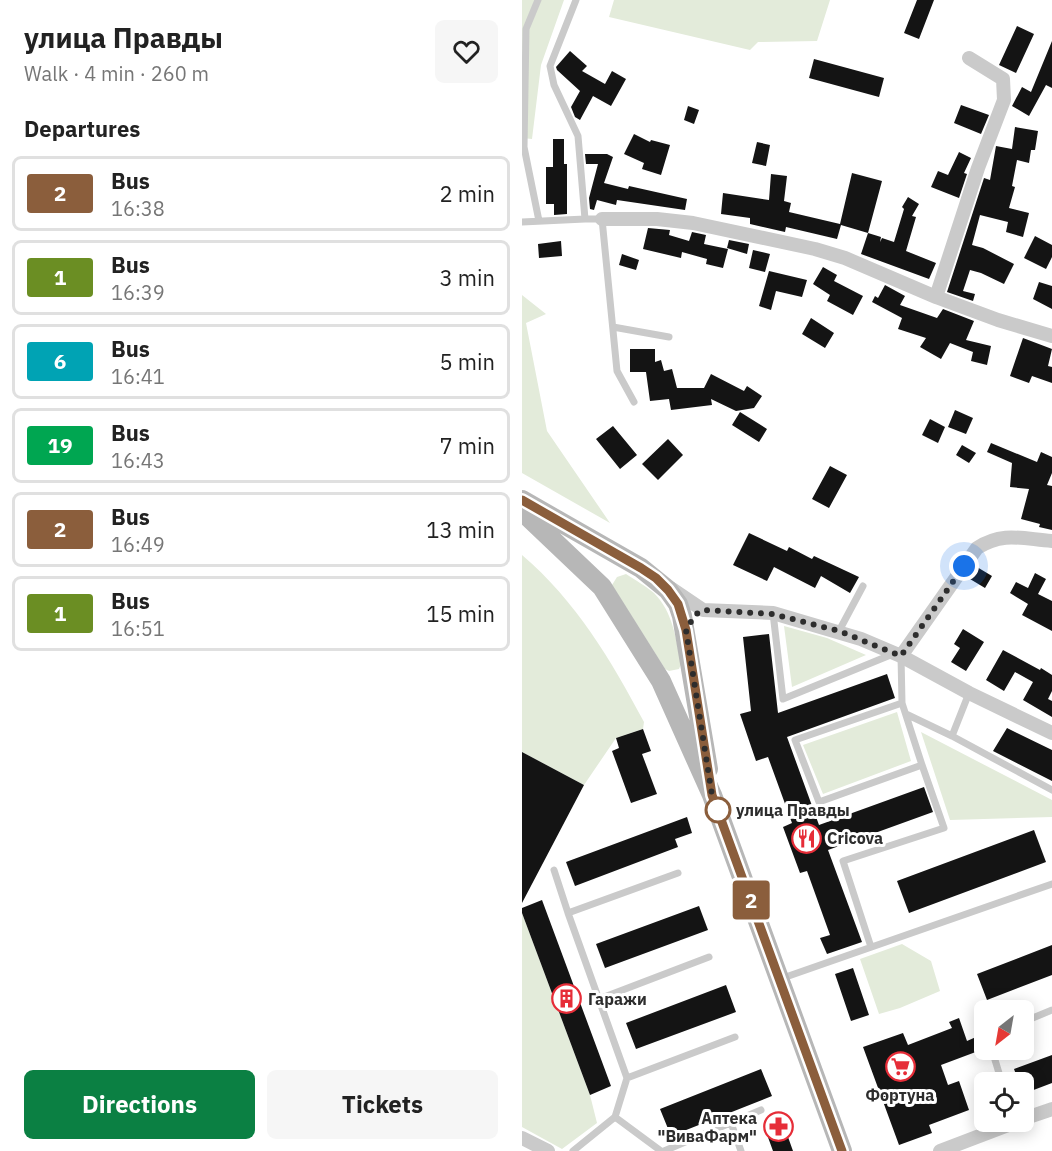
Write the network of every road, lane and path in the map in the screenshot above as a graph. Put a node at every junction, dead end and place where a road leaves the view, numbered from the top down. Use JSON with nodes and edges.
{"nodes":[{"id":1,"x":538,"y":0,"type":"edge"},
{"id":2,"x":576,"y":0,"type":"edge"},
{"id":3,"x":969,"y":58,"type":"dead end"},
{"id":4,"x":585,"y":219,"type":"junction"},
{"id":5,"x":602,"y":219,"type":"junction"},
{"id":6,"x":539,"y":221,"type":"junction"},
{"id":7,"x":522,"y":222,"type":"edge"},
{"id":8,"x":936,"y":297,"type":"junction"},
{"id":9,"x":613,"y":327,"type":"junction"},
{"id":10,"x":1052,"y":336,"type":"edge"},
{"id":11,"x":669,"y":337,"type":"dead end"},
{"id":12,"x":634,"y":402,"type":"dead end"},
{"id":13,"x":522,"y":500,"type":"edge"},
{"id":14,"x":522,"y":511,"type":"edge"},
{"id":15,"x":1052,"y":541,"type":"edge"},
{"id":16,"x":626,"y":559,"type":"junction"},
{"id":17,"x":656,"y":578,"type":"junction"},
{"id":18,"x":863,"y":586,"type":"dead end"},
{"id":19,"x":602,"y":587,"type":"junction"},
{"id":20,"x":703,"y":610,"type":"junction"},
{"id":21,"x":773,"y":614,"type":"junction"},
{"id":22,"x":686,"y":630,"type":"junction"},
{"id":23,"x":839,"y":631,"type":"junction"},
{"id":24,"x":898,"y":655,"type":"junction"},
{"id":25,"x":693,"y":670,"type":"junction"},
{"id":26,"x":661,"y":681,"type":"junction"},
{"id":27,"x":969,"y":693,"type":"junction"},
{"id":28,"x":902,"y":703,"type":"junction"},
{"id":29,"x":906,"y":714,"type":"junction"},
{"id":30,"x":1052,"y":733,"type":"edge"},
{"id":31,"x":952,"y":736,"type":"junction"},
{"id":32,"x":922,"y":765,"type":"junction"},
{"id":33,"x":1052,"y":790,"type":"edge"},
{"id":34,"x":712,"y":795,"type":"junction"},
{"id":35,"x":554,"y":870,"type":"dead end"},
{"id":36,"x":678,"y":873,"type":"dead end"},
{"id":37,"x":1052,"y":884,"type":"edge"},
{"id":38,"x":568,"y":913,"type":"junction"},
{"id":39,"x":871,"y":947,"type":"junction"},
{"id":40,"x":709,"y":957,"type":"dead end"},
{"id":41,"x":779,"y":979,"type":"junction"},
{"id":42,"x":599,"y":999,"type":"junction"},
{"id":43,"x":1052,"y":1010,"type":"edge"},
{"id":44,"x":1034,"y":1017,"type":"edge"},
{"id":45,"x":735,"y":1037,"type":"dead end"},
{"id":46,"x":627,"y":1078,"type":"junction"},
{"id":47,"x":1052,"y":1109,"type":"edge"},
{"id":48,"x":761,"y":1110,"type":"dead end"},
{"id":49,"x":1034,"y":1115,"type":"edge"},
{"id":50,"x":615,"y":1118,"type":"junction"},
{"id":51,"x":731,"y":1123,"type":"junction"},
{"id":52,"x":989,"y":1132,"type":"edge"},
{"id":53,"x":522,"y":1138,"type":"edge"},
{"id":54,"x":548,"y":1151,"type":"edge"},
{"id":55,"x":573,"y":1151,"type":"edge"},
{"id":56,"x":662,"y":1151,"type":"edge"},
{"id":57,"x":741,"y":1151,"type":"edge"},
{"id":58,"x":842,"y":1151,"type":"edge"},
{"id":59,"x":940,"y":1151,"type":"edge"}],
"edges":[{"from":1,"to":6,"type":"lane"},
{"from":2,"to":4,"type":"lane"},
{"from":3,"to":8,"type":"street"},
{"from":4,"to":5,"type":"lane"},
{"from":4,"to":6,"type":"lane"},
{"from":5,"to":8,"type":"street"},
{"from":5,"to":9,"type":"lane"},
{"from":6,"to":7,"type":"lane"},
{"from":8,"to":10,"type":"street"},
{"from":9,"to":11,"type":"lane"},
{"from":9,"to":12,"type":"lane"},
{"from":13,"to":16,"type":"main road"},
{"from":14,"to":19,"type":"main road"},
{"from":15,"to":24,"type":"street"},
{"from":16,"to":17,"type":"main road"},
{"from":16,"to":19,"type":"main road"},
{"from":17,"to":20,"type":"street"},
{"from":17,"to":22,"type":"main road"},
{"from":18,"to":23,"type":"lane"},
{"from":19,"to":26,"type":"main road"},
{"from":20,"to":21,"type":"street"},
{"from":20,"to":22,"type":"street"},
{"from":21,"to":23,"type":"street"},
{"from":21,"to":24,"type":"lane"},
{"from":22,"to":25,"type":"main road"},
{"from":23,"to":24,"type":"street"},
{"from":24,"to":27,"type":"street"},
{"from":24,"to":28,"type":"lane"},
{"from":25,"to":26,"type":"main road"},
{"from":25,"to":34,"type":"main road"},
{"from":26,"to":34,"type":"main road"},
{"from":27,"to":30,"type":"street"},
{"from":27,"to":31,"type":"lane"},
{"from":28,"to":29,"type":"lane"},
{"from":28,"to":32,"type":"lane"},
{"from":29,"to":31,"type":"lane"},
{"from":29,"to":32,"type":"lane"},
{"from":31,"to":33,"type":"lane"},
{"from":32,"to":39,"type":"lane"},
{"from":34,"to":41,"type":"main road"},
{"from":35,"to":38,"type":"lane"},
{"from":36,"to":38,"type":"lane"},
{"from":37,"to":39,"type":"lane"},
{"from":38,"to":42,"type":"lane"},
{"from":39,"to":41,"type":"lane"},
{"from":40,"to":42,"type":"lane"},
{"from":41,"to":58,"type":"main road"},
{"from":42,"to":46,"type":"lane"},
{"from":43,"to":44,"type":"lane"},
{"from":45,"to":46,"type":"lane"},
{"from":46,"to":50,"type":"lane"},
{"from":47,"to":49,"type":"street"},
{"from":48,"to":51,"type":"lane"},
{"from":50,"to":55,"type":"lane"},
{"from":50,"to":56,"type":"lane"},
{"from":51,"to":56,"type":"lane"},
{"from":51,"to":57,"type":"lane"},
{"from":52,"to":59,"type":"street"},
{"from":53,"to":54,"type":"street"}]}
